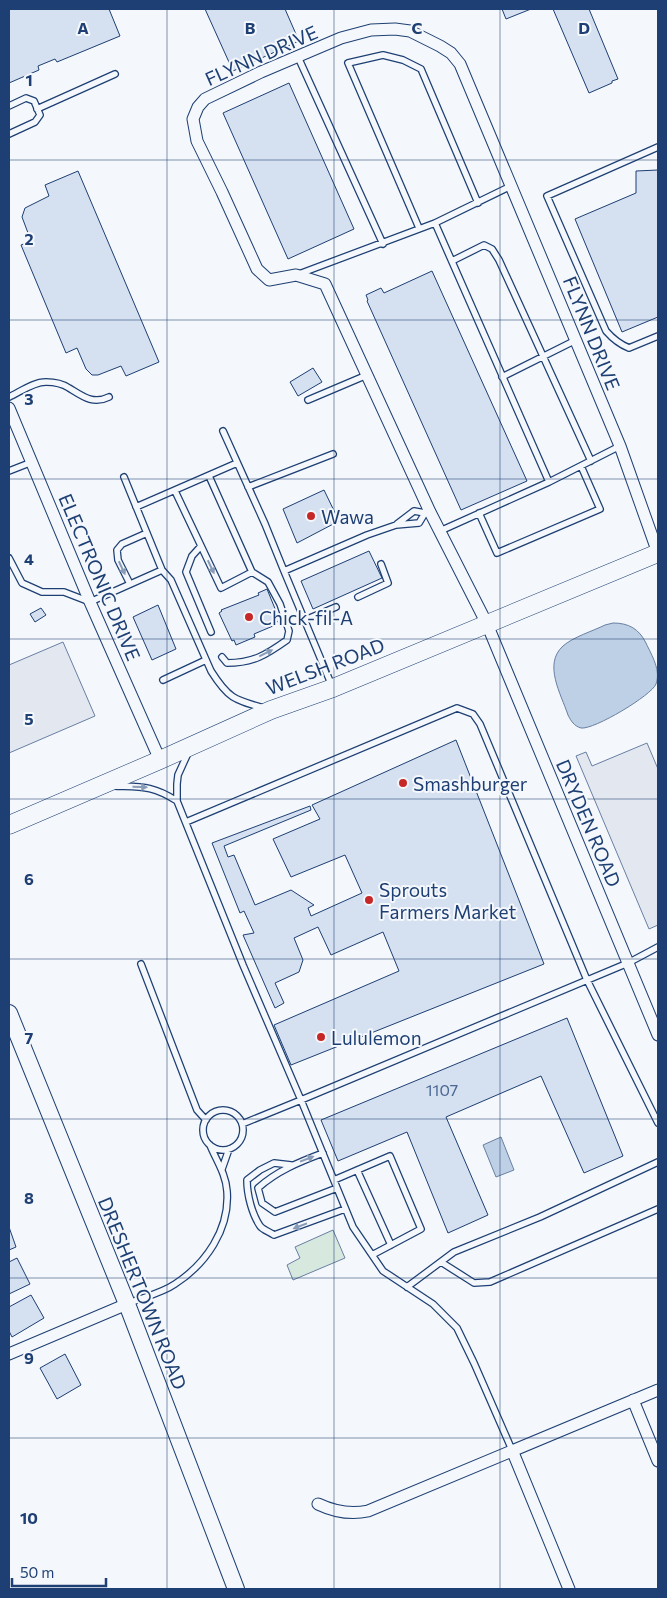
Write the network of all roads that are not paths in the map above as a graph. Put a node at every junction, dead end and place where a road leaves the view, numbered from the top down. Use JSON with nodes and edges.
{"nodes":[{"id":1,"x":298,"y":57,"type":"junction"},
{"id":2,"x":115,"y":74,"type":"dead end"},
{"id":3,"x":9,"y":106,"type":"edge"},
{"id":4,"x":37,"y":109,"type":"junction"},
{"id":5,"x":9,"y":134,"type":"edge"},
{"id":6,"x":658,"y":147,"type":"edge"},
{"id":7,"x":511,"y":186,"type":"junction"},
{"id":8,"x":478,"y":203,"type":"junction"},
{"id":9,"x":435,"y":223,"type":"junction"},
{"id":10,"x":419,"y":228,"type":"junction"},
{"id":11,"x":383,"y":244,"type":"junction"},
{"id":12,"x":452,"y":261,"type":"junction"},
{"id":13,"x":296,"y":276,"type":"junction"},
{"id":14,"x":658,"y":336,"type":"edge"},
{"id":15,"x":576,"y":340,"type":"junction"},
{"id":16,"x":543,"y":357,"type":"junction"},
{"id":17,"x":367,"y":375,"type":"junction"},
{"id":18,"x":502,"y":377,"type":"junction"},
{"id":19,"x":9,"y":397,"type":"edge"},
{"id":20,"x":109,"y":398,"type":"dead end"},
{"id":21,"x":308,"y":400,"type":"dead end"},
{"id":22,"x":9,"y":408,"type":"edge"},
{"id":23,"x":222,"y":431,"type":"dead end"},
{"id":24,"x":620,"y":446,"type":"junction"},
{"id":25,"x":333,"y":454,"type":"dead end"},
{"id":26,"x":591,"y":461,"type":"junction"},
{"id":27,"x":32,"y":462,"type":"junction"},
{"id":28,"x":237,"y":463,"type":"junction"},
{"id":29,"x":581,"y":466,"type":"junction"},
{"id":30,"x":9,"y":471,"type":"edge"},
{"id":31,"x":209,"y":476,"type":"junction"},
{"id":32,"x":124,"y":477,"type":"dead end"},
{"id":33,"x":549,"y":482,"type":"junction"},
{"id":34,"x":248,"y":487,"type":"junction"},
{"id":35,"x":176,"y":491,"type":"junction"},
{"id":36,"x":136,"y":507,"type":"junction"},
{"id":37,"x":427,"y":512,"type":"junction"},
{"id":38,"x":479,"y":513,"type":"junction"},
{"id":39,"x":396,"y":525,"type":"junction"},
{"id":40,"x":440,"y":531,"type":"junction"},
{"id":41,"x":147,"y":533,"type":"junction"},
{"id":42,"x":201,"y":546,"type":"junction"},
{"id":43,"x":658,"y":553,"type":"edge"},
{"id":44,"x":9,"y":558,"type":"edge"},
{"id":45,"x":381,"y":564,"type":"dead end"},
{"id":46,"x":162,"y":570,"type":"junction"},
{"id":47,"x":284,"y":571,"type":"junction"},
{"id":48,"x":252,"y":572,"type":"junction"},
{"id":49,"x":130,"y":584,"type":"junction"},
{"id":50,"x":358,"y":597,"type":"dead end"},
{"id":51,"x":90,"y":602,"type":"junction"},
{"id":52,"x":336,"y":607,"type":"dead end"},
{"id":53,"x":305,"y":620,"type":"junction"},
{"id":54,"x":487,"y":624,"type":"junction"},
{"id":55,"x":211,"y":632,"type":"dead end"},
{"id":56,"x":222,"y":657,"type":"dead end"},
{"id":57,"x":206,"y":660,"type":"junction"},
{"id":58,"x":163,"y":680,"type":"dead end"},
{"id":59,"x":333,"y":688,"type":"junction"},
{"id":60,"x":271,"y":710,"type":"junction"},
{"id":61,"x":192,"y":746,"type":"junction"},
{"id":62,"x":160,"y":760,"type":"junction"},
{"id":63,"x":99,"y":786,"type":"junction"},
{"id":64,"x":177,"y":800,"type":"junction"},
{"id":65,"x":186,"y":822,"type":"junction"},
{"id":66,"x":9,"y":825,"type":"edge"},
{"id":67,"x":658,"y":947,"type":"edge"},
{"id":68,"x":628,"y":963,"type":"junction"},
{"id":69,"x":141,"y":964,"type":"dead end"},
{"id":70,"x":587,"y":980,"type":"junction"},
{"id":71,"x":9,"y":1013,"type":"edge"},
{"id":72,"x":658,"y":1035,"type":"edge"},
{"id":73,"x":301,"y":1100,"type":"junction"},
{"id":74,"x":206,"y":1120,"type":"junction"},
{"id":75,"x":658,"y":1122,"type":"edge"},
{"id":76,"x":242,"y":1124,"type":"junction"},
{"id":77,"x":210,"y":1145,"type":"junction"},
{"id":78,"x":229,"y":1148,"type":"junction"},
{"id":79,"x":323,"y":1153,"type":"junction"},
{"id":80,"x":658,"y":1162,"type":"edge"},
{"id":81,"x":291,"y":1165,"type":"junction"},
{"id":82,"x":222,"y":1168,"type":"junction"},
{"id":83,"x":357,"y":1170,"type":"junction"},
{"id":84,"x":334,"y":1180,"type":"junction"},
{"id":85,"x":337,"y":1188,"type":"junction"},
{"id":86,"x":346,"y":1209,"type":"junction"},
{"id":87,"x":658,"y":1210,"type":"edge"},
{"id":88,"x":391,"y":1245,"type":"junction"},
{"id":89,"x":372,"y":1255,"type":"junction"},
{"id":90,"x":441,"y":1262,"type":"junction"},
{"id":91,"x":408,"y":1287,"type":"junction"},
{"id":92,"x":127,"y":1304,"type":"junction"},
{"id":93,"x":9,"y":1354,"type":"edge"},
{"id":94,"x":658,"y":1390,"type":"edge"},
{"id":95,"x":633,"y":1400,"type":"junction"},
{"id":96,"x":512,"y":1450,"type":"junction"},
{"id":97,"x":658,"y":1461,"type":"edge"},
{"id":98,"x":318,"y":1504,"type":"dead end"},
{"id":99,"x":236,"y":1589,"type":"edge"},
{"id":100,"x":569,"y":1589,"type":"edge"}],
"edges":[{"from":1,"to":7,"type":"street","name":"FLYNN DRIVE"},
{"from":1,"to":11,"type":"lane"},
{"from":1,"to":13,"type":"street","name":"FLYNN DRIVE"},
{"from":2,"to":4,"type":"lane"},
{"from":3,"to":4,"type":"lane"},
{"from":4,"to":5,"type":"lane"},
{"from":6,"to":14,"type":"lane"},
{"from":7,"to":8,"type":"lane"},
{"from":7,"to":15,"type":"street","name":"FLYNN DRIVE"},
{"from":8,"to":9,"type":"lane"},
{"from":8,"to":10,"type":"lane"},
{"from":9,"to":10,"type":"lane"},
{"from":9,"to":12,"type":"lane"},
{"from":10,"to":11,"type":"lane"},
{"from":11,"to":13,"type":"lane"},
{"from":12,"to":16,"type":"lane"},
{"from":12,"to":18,"type":"lane"},
{"from":13,"to":17,"type":"street","name":"FLYNN DRIVE"},
{"from":15,"to":16,"type":"lane"},
{"from":15,"to":24,"type":"street","name":"FLYNN DRIVE"},
{"from":16,"to":18,"type":"lane"},
{"from":16,"to":26,"type":"lane"},
{"from":17,"to":21,"type":"lane"},
{"from":17,"to":37,"type":"street","name":"FLYNN DRIVE"},
{"from":18,"to":33,"type":"lane"},
{"from":19,"to":20,"type":"lane"},
{"from":22,"to":27,"type":"street","name":"ELECTRONIC DRIVE"},
{"from":23,"to":28,"type":"lane"},
{"from":24,"to":26,"type":"lane"},
{"from":24,"to":43,"type":"street","name":"FLYNN DRIVE"},
{"from":25,"to":34,"type":"lane"},
{"from":26,"to":29,"type":"lane"},
{"from":27,"to":30,"type":"lane"},
{"from":27,"to":51,"type":"street","name":"ELECTRONIC DRIVE"},
{"from":28,"to":31,"type":"lane"},
{"from":28,"to":34,"type":"lane"},
{"from":29,"to":33,"type":"lane"},
{"from":29,"to":38,"type":"lane"},
{"from":31,"to":35,"type":"lane"},
{"from":31,"to":48,"type":"lane"},
{"from":32,"to":36,"type":"lane"},
{"from":33,"to":38,"type":"lane"},
{"from":34,"to":47,"type":"lane"},
{"from":35,"to":36,"type":"lane"},
{"from":35,"to":42,"type":"lane"},
{"from":36,"to":41,"type":"lane"},
{"from":37,"to":39,"type":"lane"},
{"from":37,"to":39,"type":"lane"},
{"from":37,"to":40,"type":"street","name":"FLYNN DRIVE"},
{"from":38,"to":40,"type":"lane"},
{"from":39,"to":47,"type":"lane"},
{"from":40,"to":54,"type":"street","name":"FLYNN DRIVE"},
{"from":41,"to":46,"type":"lane"},
{"from":41,"to":49,"type":"lane","one_way":true},
{"from":42,"to":48,"type":"lane","one_way":true},
{"from":42,"to":55,"type":"lane"},
{"from":43,"to":54,"type":"main road","name":"WELSH ROAD"},
{"from":44,"to":51,"type":"lane"},
{"from":45,"to":50,"type":"lane"},
{"from":46,"to":49,"type":"lane"},
{"from":46,"to":57,"type":"lane"},
{"from":47,"to":53,"type":"lane"},
{"from":56,"to":48,"type":"lane","one_way":true},
{"from":49,"to":51,"type":"lane"},
{"from":51,"to":62,"type":"street","name":"ELECTRONIC DRIVE"},
{"from":52,"to":53,"type":"lane"},
{"from":53,"to":59,"type":"lane"},
{"from":54,"to":59,"type":"main road","name":"WELSH ROAD"},
{"from":54,"to":68,"type":"street","name":"DRYDEN ROAD"},
{"from":57,"to":58,"type":"lane"},
{"from":57,"to":60,"type":"lane"},
{"from":59,"to":60,"type":"main road","name":"WELSH ROAD"},
{"from":60,"to":61,"type":"main road","name":"WELSH ROAD"},
{"from":61,"to":62,"type":"main road","name":"WELSH ROAD"},
{"from":61,"to":64,"type":"lane"},
{"from":62,"to":63,"type":"main road","name":"WELSH ROAD"},
{"from":63,"to":64,"type":"lane","one_way":true},
{"from":63,"to":66,"type":"main road","name":"WELSH ROAD"},
{"from":64,"to":65,"type":"lane"},
{"from":65,"to":70,"type":"lane"},
{"from":65,"to":73,"type":"lane"},
{"from":67,"to":68,"type":"lane"},
{"from":68,"to":70,"type":"lane"},
{"from":68,"to":72,"type":"street","name":"DRYDEN ROAD"},
{"from":69,"to":74,"type":"lane"},
{"from":70,"to":73,"type":"lane"},
{"from":70,"to":75,"type":"lane"},
{"from":71,"to":92,"type":"main road","name":"DRESHERTOWN ROAD"},
{"from":73,"to":76,"type":"lane"},
{"from":73,"to":79,"type":"lane"},
{"from":74,"to":76,"type":"lane"},
{"from":74,"to":77,"type":"lane"},
{"from":76,"to":78,"type":"lane"},
{"from":77,"to":78,"type":"lane"},
{"from":77,"to":82,"type":"lane"},
{"from":78,"to":82,"type":"lane"},
{"from":81,"to":79,"type":"lane","one_way":true},
{"from":79,"to":84,"type":"lane"},
{"from":80,"to":90,"type":"lane"},
{"from":81,"to":85,"type":"lane"},
{"from":86,"to":81,"type":"lane","one_way":true},
{"from":82,"to":92,"type":"lane"},
{"from":83,"to":84,"type":"lane"},
{"from":83,"to":88,"type":"lane"},
{"from":83,"to":88,"type":"lane"},
{"from":84,"to":85,"type":"lane"},
{"from":85,"to":86,"type":"lane"},
{"from":86,"to":89,"type":"lane"},
{"from":87,"to":90,"type":"lane"},
{"from":88,"to":89,"type":"lane"},
{"from":89,"to":91,"type":"lane"},
{"from":90,"to":91,"type":"lane"},
{"from":91,"to":96,"type":"lane"},
{"from":92,"to":93,"type":"street"},
{"from":92,"to":99,"type":"main road","name":"DRESHERTOWN ROAD"},
{"from":94,"to":95,"type":"street"},
{"from":95,"to":96,"type":"street"},
{"from":95,"to":97,"type":"street"},
{"from":96,"to":98,"type":"street"},
{"from":96,"to":100,"type":"street"}]}
